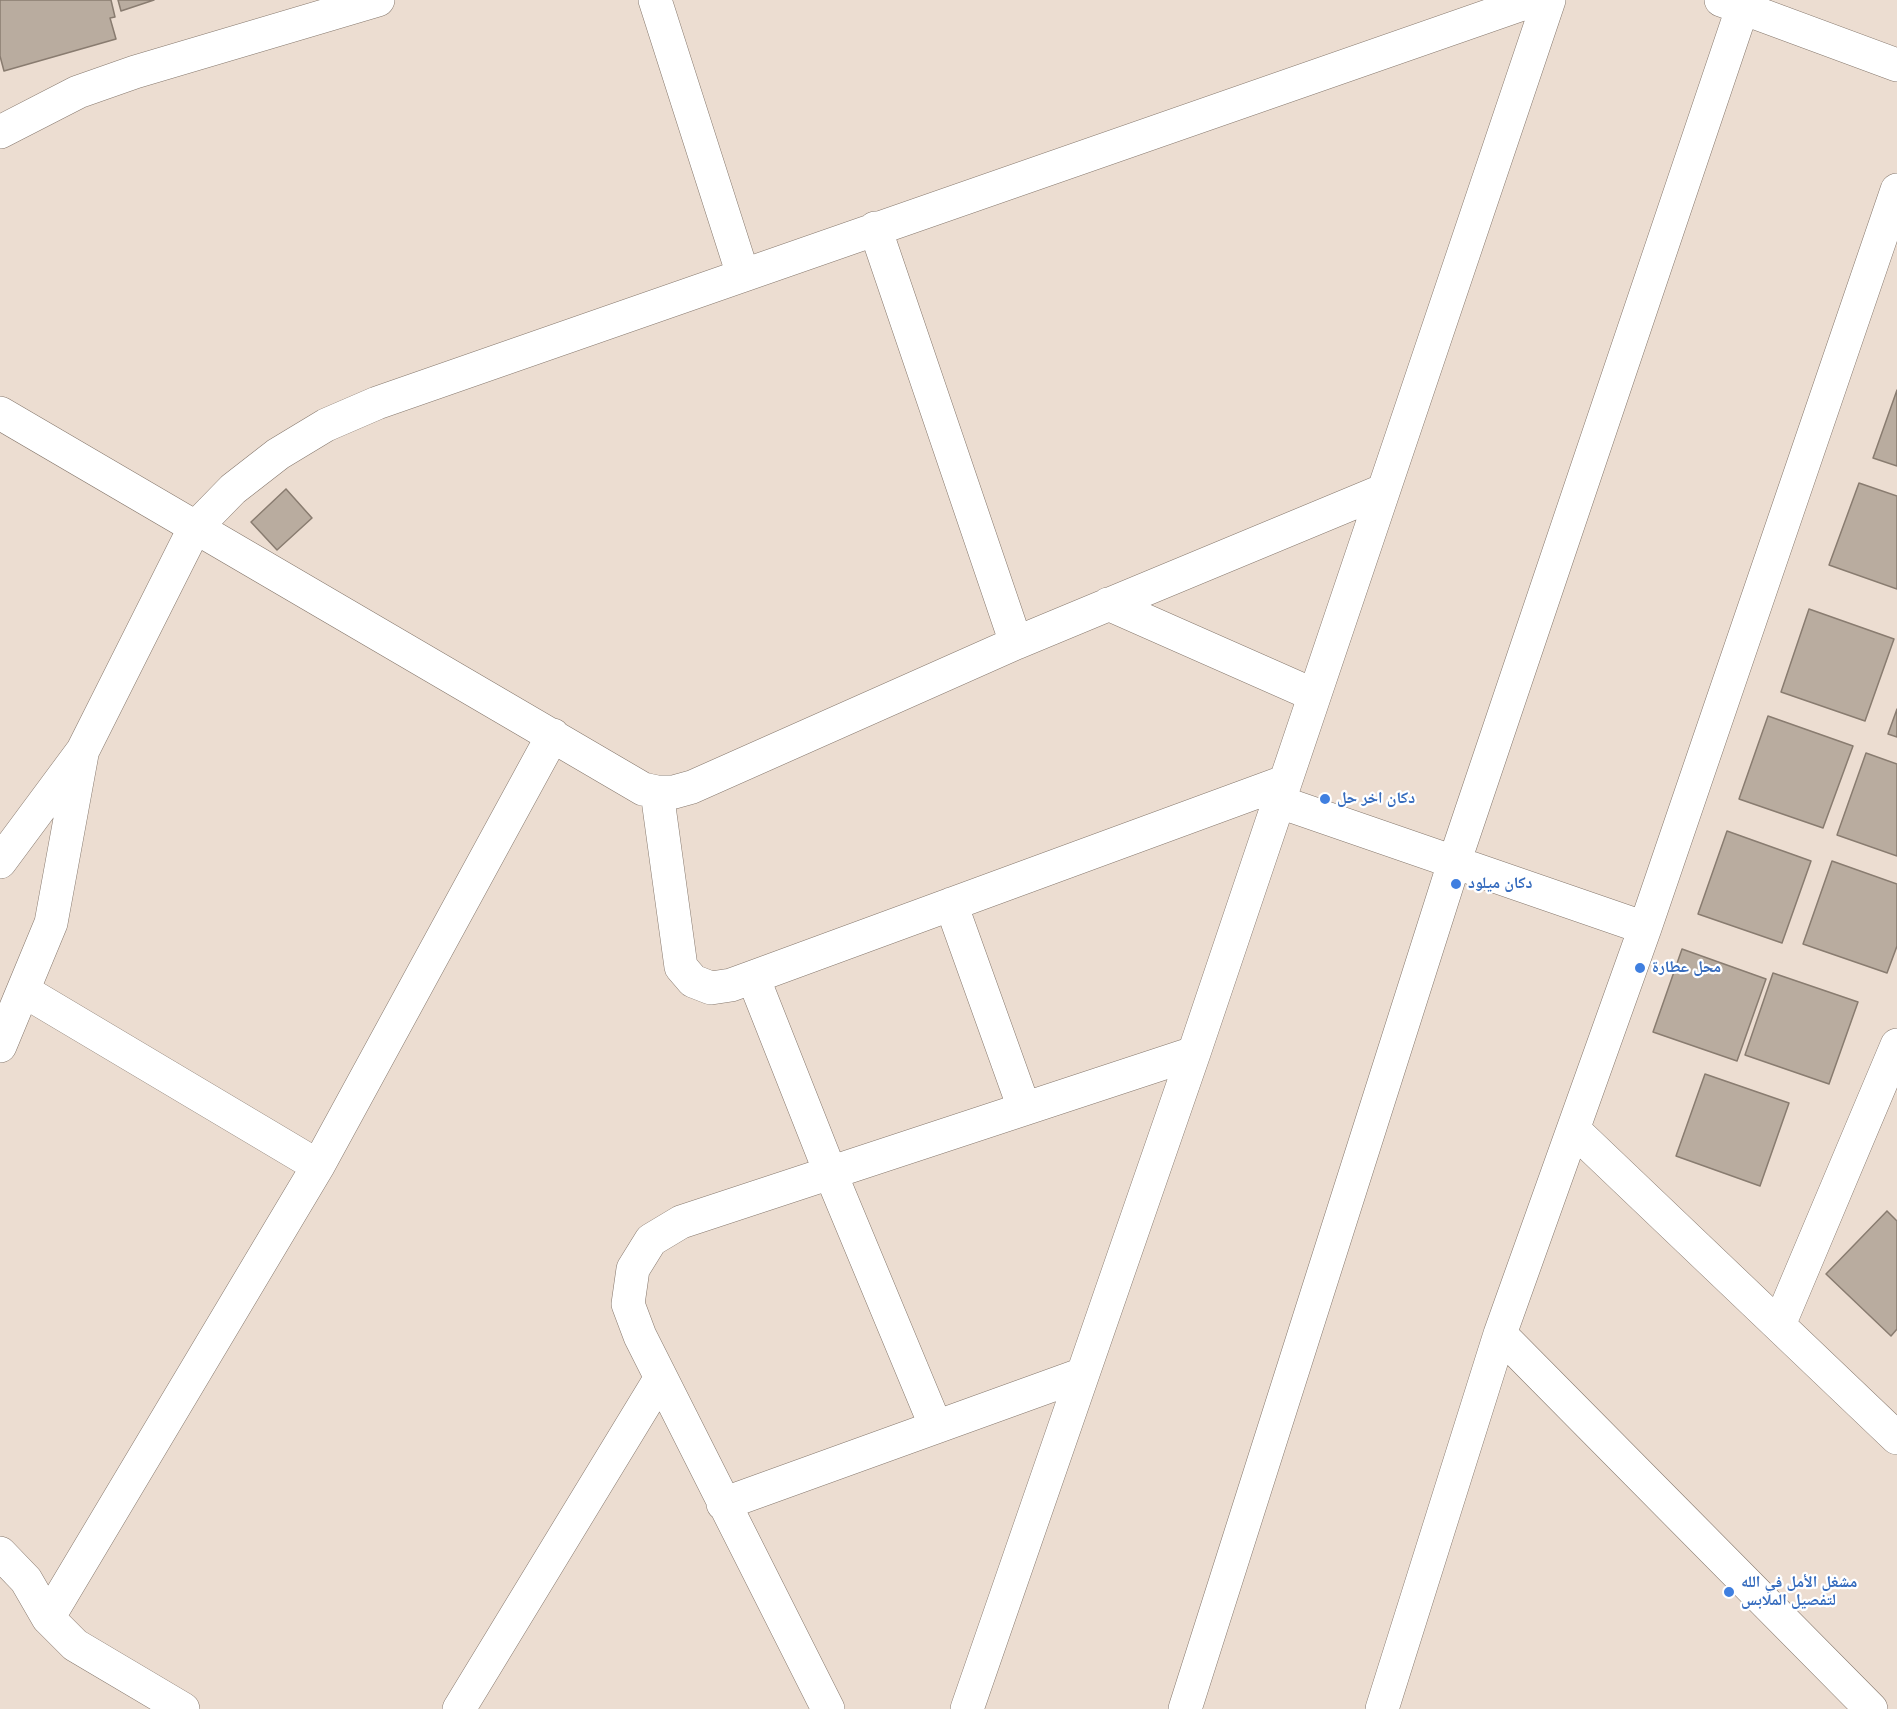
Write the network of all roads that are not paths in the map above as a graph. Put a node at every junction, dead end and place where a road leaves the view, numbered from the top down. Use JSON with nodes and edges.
{"nodes":[{"id":1,"x":378,"y":0,"type":"edge"},
{"id":2,"x":655,"y":0,"type":"edge"},
{"id":3,"x":1534,"y":0,"type":"edge"},
{"id":4,"x":1549,"y":0,"type":"edge"},
{"id":5,"x":1736,"y":2,"type":"edge"},
{"id":6,"x":1897,"y":65,"type":"edge"},
{"id":7,"x":0,"y":132,"type":"edge"},
{"id":8,"x":1897,"y":190,"type":"edge"},
{"id":9,"x":875,"y":228,"type":"junction"},
{"id":10,"x":743,"y":275,"type":"junction"},
{"id":11,"x":0,"y":413,"type":"edge"},
{"id":12,"x":1382,"y":491,"type":"junction"},
{"id":13,"x":194,"y":529,"type":"junction"},
{"id":14,"x":1108,"y":604,"type":"junction"},
{"id":15,"x":1016,"y":643,"type":"junction"},
{"id":16,"x":1314,"y":695,"type":"junction"},
{"id":17,"x":553,"y":735,"type":"junction"},
{"id":18,"x":83,"y":750,"type":"junction"},
{"id":19,"x":657,"y":792,"type":"junction"},
{"id":20,"x":1281,"y":792,"type":"junction"},
{"id":21,"x":0,"y":862,"type":"edge"},
{"id":22,"x":1454,"y":863,"type":"junction"},
{"id":23,"x":951,"y":904,"type":"junction"},
{"id":24,"x":1645,"y":928,"type":"junction"},
{"id":25,"x":753,"y":977,"type":"junction"},
{"id":26,"x":24,"y":991,"type":"junction"},
{"id":27,"x":1897,"y":1045,"type":"edge"},
{"id":28,"x":0,"y":1046,"type":"edge"},
{"id":29,"x":1194,"y":1053,"type":"junction"},
{"id":30,"x":1024,"y":1108,"type":"junction"},
{"id":31,"x":1574,"y":1130,"type":"junction"},
{"id":32,"x":318,"y":1166,"type":"junction"},
{"id":33,"x":830,"y":1172,"type":"junction"},
{"id":34,"x":1779,"y":1325,"type":"junction"},
{"id":35,"x":1500,"y":1334,"type":"junction"},
{"id":36,"x":1083,"y":1374,"type":"junction"},
{"id":37,"x":660,"y":1378,"type":"junction"},
{"id":38,"x":936,"y":1427,"type":"junction"},
{"id":39,"x":1897,"y":1438,"type":"edge"},
{"id":40,"x":723,"y":1504,"type":"junction"},
{"id":41,"x":0,"y":1553,"type":"edge"},
{"id":42,"x":48,"y":1618,"type":"junction"},
{"id":43,"x":820,"y":1704,"type":"edge"},
{"id":44,"x":183,"y":1709,"type":"edge"},
{"id":45,"x":459,"y":1709,"type":"edge"},
{"id":46,"x":967,"y":1709,"type":"edge"},
{"id":47,"x":1185,"y":1709,"type":"edge"},
{"id":48,"x":1382,"y":1709,"type":"edge"},
{"id":49,"x":1871,"y":1709,"type":"edge"}],
"edges":[{"from":1,"to":7,"type":"street"},
{"from":2,"to":10,"type":"street"},
{"from":3,"to":9,"type":"street"},
{"from":4,"to":12,"type":"street"},
{"from":5,"to":6,"type":"street"},
{"from":5,"to":22,"type":"street"},
{"from":8,"to":24,"type":"street"},
{"from":9,"to":10,"type":"street"},
{"from":9,"to":15,"type":"street"},
{"from":10,"to":13,"type":"street"},
{"from":11,"to":13,"type":"street"},
{"from":12,"to":14,"type":"street"},
{"from":12,"to":16,"type":"street"},
{"from":13,"to":17,"type":"street"},
{"from":13,"to":18,"type":"street"},
{"from":14,"to":15,"type":"street"},
{"from":14,"to":16,"type":"street"},
{"from":15,"to":19,"type":"street"},
{"from":16,"to":20,"type":"street"},
{"from":17,"to":19,"type":"street"},
{"from":17,"to":32,"type":"street"},
{"from":18,"to":21,"type":"street"},
{"from":18,"to":26,"type":"street"},
{"from":19,"to":25,"type":"street"},
{"from":20,"to":22,"type":"street"},
{"from":20,"to":23,"type":"street"},
{"from":20,"to":29,"type":"street"},
{"from":22,"to":24,"type":"street"},
{"from":22,"to":47,"type":"street"},
{"from":23,"to":25,"type":"street"},
{"from":23,"to":30,"type":"street"},
{"from":24,"to":31,"type":"street"},
{"from":25,"to":33,"type":"street"},
{"from":26,"to":28,"type":"street"},
{"from":26,"to":32,"type":"street"},
{"from":27,"to":34,"type":"street"},
{"from":29,"to":30,"type":"street"},
{"from":29,"to":36,"type":"street"},
{"from":30,"to":33,"type":"street"},
{"from":31,"to":34,"type":"street"},
{"from":31,"to":35,"type":"street"},
{"from":32,"to":42,"type":"street"},
{"from":33,"to":37,"type":"street"},
{"from":33,"to":38,"type":"street"},
{"from":34,"to":39,"type":"street"},
{"from":35,"to":48,"type":"street"},
{"from":35,"to":49,"type":"street"},
{"from":36,"to":38,"type":"street"},
{"from":36,"to":46,"type":"street"},
{"from":37,"to":40,"type":"street"},
{"from":37,"to":45,"type":"street"},
{"from":38,"to":40,"type":"street"},
{"from":40,"to":43,"type":"street"},
{"from":41,"to":42,"type":"street"},
{"from":42,"to":44,"type":"street"}]}
